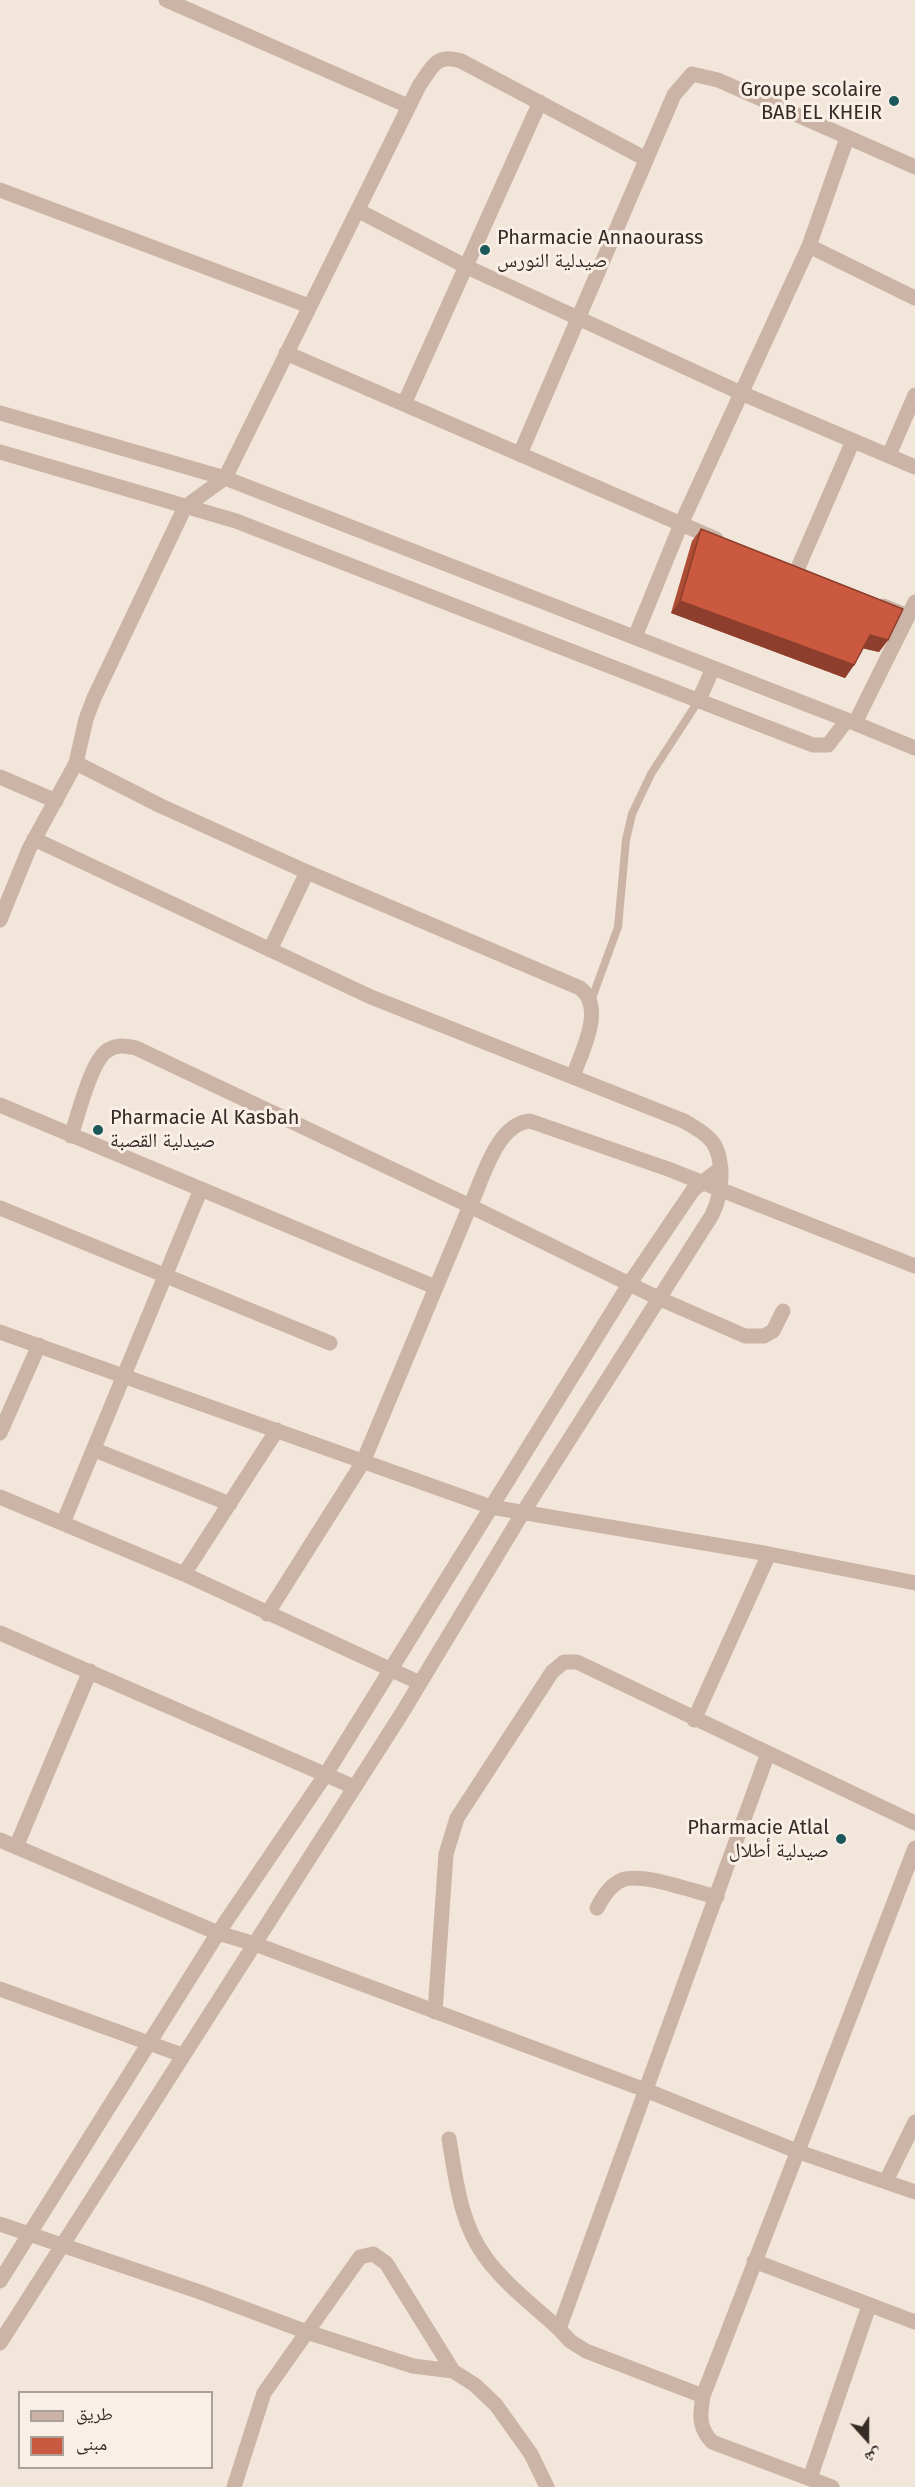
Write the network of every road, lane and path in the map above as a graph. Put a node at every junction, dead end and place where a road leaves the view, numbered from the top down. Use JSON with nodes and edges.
{"nodes":[{"id":1,"x":166,"y":0,"type":"edge"},
{"id":2,"x":540,"y":102,"type":"junction"},
{"id":3,"x":408,"y":106,"type":"junction"},
{"id":4,"x":847,"y":138,"type":"junction"},
{"id":5,"x":646,"y":159,"type":"junction"},
{"id":6,"x":915,"y":166,"type":"edge"},
{"id":7,"x":0,"y":190,"type":"edge"},
{"id":8,"x":359,"y":211,"type":"junction"},
{"id":9,"x":809,"y":246,"type":"junction"},
{"id":10,"x":466,"y":267,"type":"junction"},
{"id":11,"x":915,"y":298,"type":"edge"},
{"id":12,"x":309,"y":306,"type":"junction"},
{"id":13,"x":579,"y":318,"type":"junction"},
{"id":14,"x":286,"y":353,"type":"junction"},
{"id":15,"x":741,"y":393,"type":"junction"},
{"id":16,"x":915,"y":395,"type":"edge"},
{"id":17,"x":404,"y":404,"type":"junction"},
{"id":18,"x":0,"y":413,"type":"edge"},
{"id":19,"x":853,"y":441,"type":"junction"},
{"id":20,"x":0,"y":452,"type":"edge"},
{"id":21,"x":520,"y":454,"type":"junction"},
{"id":22,"x":889,"y":455,"type":"junction"},
{"id":23,"x":915,"y":467,"type":"edge"},
{"id":24,"x":225,"y":478,"type":"junction"},
{"id":25,"x":185,"y":507,"type":"junction"},
{"id":26,"x":681,"y":525,"type":"junction"},
{"id":27,"x":731,"y":545,"type":"edge"},
{"id":28,"x":780,"y":564,"type":"edge"},
{"id":29,"x":866,"y":600,"type":"edge"},
{"id":30,"x":912,"y":609,"type":"edge"},
{"id":31,"x":635,"y":637,"type":"junction"},
{"id":32,"x":713,"y":668,"type":"junction"},
{"id":33,"x":699,"y":700,"type":"junction"},
{"id":34,"x":851,"y":721,"type":"junction"},
{"id":35,"x":915,"y":748,"type":"edge"},
{"id":36,"x":76,"y":763,"type":"junction"},
{"id":37,"x":0,"y":777,"type":"edge"},
{"id":38,"x":56,"y":801,"type":"junction"},
{"id":39,"x":34,"y":839,"type":"junction"},
{"id":40,"x":307,"y":872,"type":"junction"},
{"id":41,"x":0,"y":920,"type":"edge"},
{"id":42,"x":270,"y":950,"type":"junction"},
{"id":43,"x":591,"y":1000,"type":"junction"},
{"id":44,"x":573,"y":1077,"type":"junction"},
{"id":45,"x":0,"y":1105,"type":"edge"},
{"id":46,"x":71,"y":1136,"type":"junction"},
{"id":47,"x":721,"y":1168,"type":"junction"},
{"id":48,"x":700,"y":1182,"type":"junction"},
{"id":49,"x":201,"y":1189,"type":"junction"},
{"id":50,"x":721,"y":1192,"type":"junction"},
{"id":51,"x":470,"y":1206,"type":"junction"},
{"id":52,"x":0,"y":1208,"type":"edge"},
{"id":53,"x":915,"y":1266,"type":"edge"},
{"id":54,"x":164,"y":1274,"type":"junction"},
{"id":55,"x":630,"y":1283,"type":"junction"},
{"id":56,"x":435,"y":1287,"type":"junction"},
{"id":57,"x":658,"y":1298,"type":"junction"},
{"id":58,"x":783,"y":1311,"type":"dead end"},
{"id":59,"x":0,"y":1332,"type":"edge"},
{"id":60,"x":330,"y":1343,"type":"dead end"},
{"id":61,"x":39,"y":1345,"type":"junction"},
{"id":62,"x":122,"y":1376,"type":"junction"},
{"id":63,"x":277,"y":1430,"type":"junction"},
{"id":64,"x":0,"y":1433,"type":"edge"},
{"id":65,"x":95,"y":1450,"type":"junction"},
{"id":66,"x":363,"y":1462,"type":"junction"},
{"id":67,"x":0,"y":1497,"type":"edge"},
{"id":68,"x":230,"y":1504,"type":"junction"},
{"id":69,"x":491,"y":1507,"type":"junction"},
{"id":70,"x":522,"y":1514,"type":"junction"},
{"id":71,"x":63,"y":1523,"type":"junction"},
{"id":72,"x":769,"y":1554,"type":"junction"},
{"id":73,"x":184,"y":1574,"type":"junction"},
{"id":74,"x":915,"y":1583,"type":"edge"},
{"id":75,"x":267,"y":1614,"type":"junction"},
{"id":76,"x":0,"y":1633,"type":"edge"},
{"id":77,"x":391,"y":1668,"type":"junction"},
{"id":78,"x":90,"y":1671,"type":"junction"},
{"id":79,"x":420,"y":1683,"type":"junction"},
{"id":80,"x":694,"y":1720,"type":"junction"},
{"id":81,"x":768,"y":1754,"type":"junction"},
{"id":82,"x":326,"y":1774,"type":"junction"},
{"id":83,"x":354,"y":1787,"type":"junction"},
{"id":84,"x":915,"y":1823,"type":"edge"},
{"id":85,"x":0,"y":1840,"type":"edge"},
{"id":86,"x":16,"y":1847,"type":"junction"},
{"id":87,"x":915,"y":1848,"type":"edge"},
{"id":88,"x":717,"y":1897,"type":"junction"},
{"id":89,"x":597,"y":1908,"type":"dead end"},
{"id":90,"x":218,"y":1933,"type":"junction"},
{"id":91,"x":255,"y":1944,"type":"junction"},
{"id":92,"x":0,"y":1989,"type":"edge"},
{"id":93,"x":435,"y":2012,"type":"junction"},
{"id":94,"x":149,"y":2042,"type":"junction"},
{"id":95,"x":182,"y":2055,"type":"junction"},
{"id":96,"x":648,"y":2091,"type":"junction"},
{"id":97,"x":915,"y":2122,"type":"edge"},
{"id":98,"x":449,"y":2139,"type":"dead end"},
{"id":99,"x":799,"y":2152,"type":"junction"},
{"id":100,"x":886,"y":2181,"type":"junction"},
{"id":101,"x":915,"y":2192,"type":"edge"},
{"id":102,"x":0,"y":2224,"type":"edge"},
{"id":103,"x":31,"y":2235,"type":"junction"},
{"id":104,"x":62,"y":2246,"type":"junction"},
{"id":105,"x":754,"y":2261,"type":"junction"},
{"id":106,"x":0,"y":2281,"type":"edge"},
{"id":107,"x":869,"y":2306,"type":"junction"},
{"id":108,"x":915,"y":2322,"type":"edge"},
{"id":109,"x":559,"y":2329,"type":"junction"},
{"id":110,"x":307,"y":2332,"type":"junction"},
{"id":111,"x":0,"y":2343,"type":"edge"},
{"id":112,"x":453,"y":2371,"type":"junction"},
{"id":113,"x":703,"y":2396,"type":"junction"},
{"id":114,"x":810,"y":2478,"type":"junction"},
{"id":115,"x":234,"y":2487,"type":"edge"},
{"id":116,"x":547,"y":2487,"type":"edge"},
{"id":117,"x":832,"y":2487,"type":"edge"}],
"edges":[{"from":1,"to":3,"type":"street"},
{"from":2,"to":3,"type":"street"},
{"from":2,"to":5,"type":"street"},
{"from":2,"to":10,"type":"street"},
{"from":3,"to":8,"type":"street"},
{"from":4,"to":5,"type":"street"},
{"from":4,"to":6,"type":"street"},
{"from":4,"to":9,"type":"street"},
{"from":5,"to":13,"type":"street"},
{"from":7,"to":12,"type":"street"},
{"from":8,"to":10,"type":"street"},
{"from":8,"to":12,"type":"street"},
{"from":9,"to":11,"type":"street"},
{"from":9,"to":15,"type":"street"},
{"from":10,"to":13,"type":"street"},
{"from":10,"to":17,"type":"street"},
{"from":12,"to":14,"type":"street"},
{"from":13,"to":15,"type":"street"},
{"from":13,"to":21,"type":"street"},
{"from":14,"to":17,"type":"street"},
{"from":14,"to":24,"type":"street"},
{"from":15,"to":19,"type":"street"},
{"from":15,"to":26,"type":"street"},
{"from":16,"to":22,"type":"street"},
{"from":17,"to":21,"type":"street"},
{"from":18,"to":24,"type":"street"},
{"from":19,"to":22,"type":"street"},
{"from":19,"to":28,"type":"street"},
{"from":20,"to":25,"type":"street"},
{"from":21,"to":26,"type":"street"},
{"from":22,"to":23,"type":"street"},
{"from":24,"to":25,"type":"street"},
{"from":24,"to":31,"type":"street"},
{"from":25,"to":33,"type":"street"},
{"from":25,"to":36,"type":"street"},
{"from":26,"to":27,"type":"street"},
{"from":26,"to":31,"type":"street"},
{"from":29,"to":30,"type":"street"},
{"from":30,"to":34,"type":"street"},
{"from":31,"to":32,"type":"street"},
{"from":32,"to":33,"type":"street"},
{"from":32,"to":34,"type":"street"},
{"from":33,"to":34,"type":"street"},
{"from":33,"to":43,"type":"lane"},
{"from":34,"to":35,"type":"street"},
{"from":36,"to":38,"type":"street"},
{"from":36,"to":40,"type":"street"},
{"from":37,"to":38,"type":"street"},
{"from":38,"to":39,"type":"street"},
{"from":39,"to":41,"type":"street"},
{"from":39,"to":42,"type":"street"},
{"from":40,"to":42,"type":"street"},
{"from":40,"to":43,"type":"street"},
{"from":42,"to":44,"type":"street"},
{"from":43,"to":44,"type":"street"},
{"from":44,"to":47,"type":"street"},
{"from":45,"to":46,"type":"street"},
{"from":46,"to":49,"type":"street"},
{"from":46,"to":51,"type":"street"},
{"from":47,"to":48,"type":"street"},
{"from":47,"to":50,"type":"street"},
{"from":48,"to":50,"type":"street"},
{"from":48,"to":51,"type":"street"},
{"from":48,"to":55,"type":"street"},
{"from":49,"to":54,"type":"street"},
{"from":49,"to":56,"type":"street"},
{"from":50,"to":53,"type":"street"},
{"from":50,"to":57,"type":"street"},
{"from":51,"to":55,"type":"street"},
{"from":51,"to":56,"type":"street"},
{"from":52,"to":54,"type":"street"},
{"from":54,"to":60,"type":"street"},
{"from":54,"to":62,"type":"street"},
{"from":55,"to":57,"type":"street"},
{"from":55,"to":69,"type":"street"},
{"from":56,"to":66,"type":"street"},
{"from":57,"to":58,"type":"street"},
{"from":57,"to":70,"type":"street"},
{"from":59,"to":61,"type":"street"},
{"from":61,"to":62,"type":"street"},
{"from":61,"to":64,"type":"street"},
{"from":62,"to":63,"type":"street"},
{"from":62,"to":65,"type":"street"},
{"from":63,"to":66,"type":"street"},
{"from":63,"to":68,"type":"street"},
{"from":65,"to":68,"type":"street"},
{"from":65,"to":71,"type":"street"},
{"from":66,"to":69,"type":"street"},
{"from":66,"to":75,"type":"street"},
{"from":67,"to":71,"type":"street"},
{"from":68,"to":73,"type":"street"},
{"from":69,"to":70,"type":"street"},
{"from":69,"to":77,"type":"street"},
{"from":70,"to":72,"type":"street"},
{"from":70,"to":79,"type":"street"},
{"from":71,"to":73,"type":"street"},
{"from":72,"to":74,"type":"street"},
{"from":72,"to":80,"type":"street"},
{"from":73,"to":75,"type":"street"},
{"from":75,"to":77,"type":"street"},
{"from":76,"to":78,"type":"street"},
{"from":77,"to":79,"type":"street"},
{"from":77,"to":82,"type":"street"},
{"from":78,"to":82,"type":"street"},
{"from":78,"to":86,"type":"street"},
{"from":79,"to":83,"type":"street"},
{"from":80,"to":81,"type":"street"},
{"from":80,"to":93,"type":"street"},
{"from":81,"to":84,"type":"street"},
{"from":81,"to":88,"type":"street"},
{"from":82,"to":83,"type":"street"},
{"from":82,"to":90,"type":"street"},
{"from":83,"to":91,"type":"street"},
{"from":85,"to":86,"type":"street"},
{"from":86,"to":90,"type":"street"},
{"from":87,"to":99,"type":"street"},
{"from":88,"to":89,"type":"street"},
{"from":88,"to":96,"type":"street"},
{"from":90,"to":91,"type":"street"},
{"from":90,"to":94,"type":"street"},
{"from":91,"to":93,"type":"street"},
{"from":91,"to":95,"type":"street"},
{"from":92,"to":94,"type":"street"},
{"from":93,"to":96,"type":"street"},
{"from":94,"to":95,"type":"street"},
{"from":94,"to":103,"type":"street"},
{"from":95,"to":104,"type":"street"},
{"from":96,"to":99,"type":"street"},
{"from":96,"to":109,"type":"street"},
{"from":97,"to":100,"type":"street"},
{"from":98,"to":109,"type":"street"},
{"from":99,"to":100,"type":"street"},
{"from":99,"to":105,"type":"street"},
{"from":100,"to":101,"type":"street"},
{"from":102,"to":103,"type":"street"},
{"from":103,"to":104,"type":"street"},
{"from":103,"to":106,"type":"street"},
{"from":104,"to":110,"type":"street"},
{"from":104,"to":111,"type":"street"},
{"from":105,"to":107,"type":"street"},
{"from":105,"to":113,"type":"street"},
{"from":107,"to":108,"type":"street"},
{"from":107,"to":114,"type":"street"},
{"from":109,"to":113,"type":"street"},
{"from":110,"to":112,"type":"street"},
{"from":110,"to":112,"type":"street"},
{"from":110,"to":115,"type":"street"},
{"from":112,"to":116,"type":"street"},
{"from":113,"to":114,"type":"street"},
{"from":114,"to":117,"type":"street"}]}
